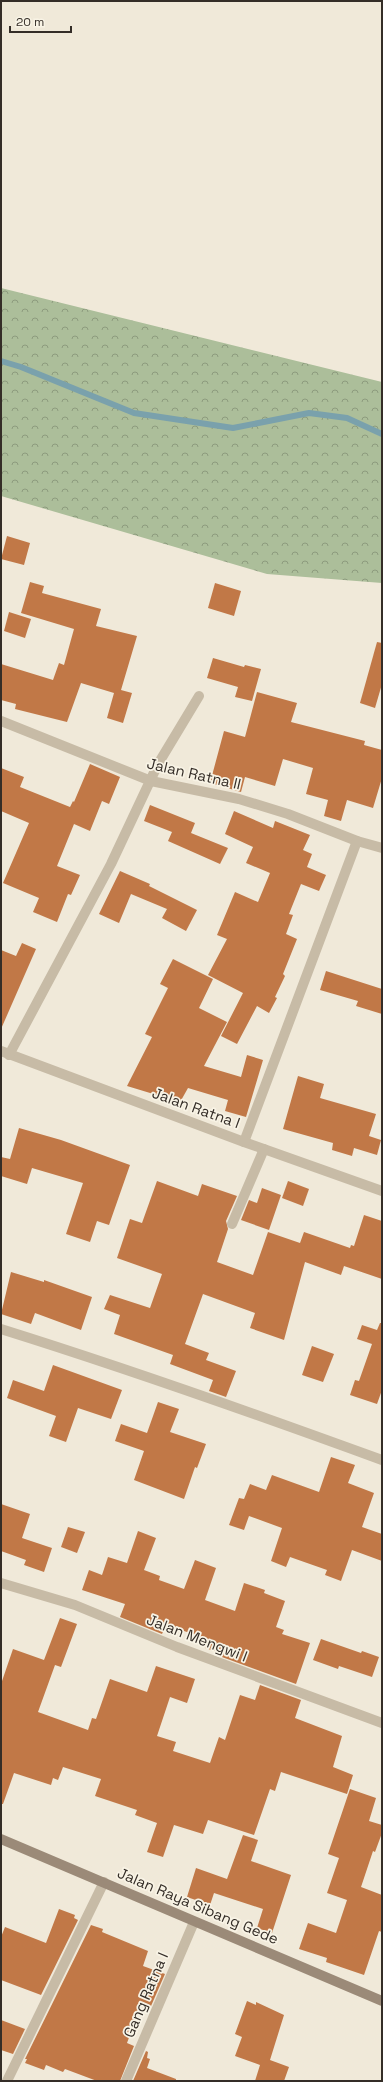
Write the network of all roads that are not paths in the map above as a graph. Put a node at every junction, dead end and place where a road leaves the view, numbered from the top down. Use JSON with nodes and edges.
{"nodes":[{"id":1,"x":198,"y":696,"type":"dead end"},
{"id":2,"x":1,"y":721,"type":"edge"},
{"id":3,"x":151,"y":781,"type":"junction"},
{"id":4,"x":357,"y":841,"type":"junction"},
{"id":5,"x":382,"y":848,"type":"edge"},
{"id":6,"x":5,"y":1053,"type":"edge"},
{"id":7,"x":244,"y":1142,"type":"junction"},
{"id":8,"x":264,"y":1149,"type":"junction"},
{"id":9,"x":382,"y":1191,"type":"edge"},
{"id":10,"x":232,"y":1224,"type":"dead end"},
{"id":11,"x":1,"y":1329,"type":"edge"},
{"id":12,"x":382,"y":1460,"type":"edge"},
{"id":13,"x":1,"y":1583,"type":"edge"},
{"id":14,"x":382,"y":1722,"type":"edge"},
{"id":15,"x":1,"y":1839,"type":"edge"},
{"id":16,"x":104,"y":1882,"type":"junction"},
{"id":17,"x":194,"y":1922,"type":"junction"},
{"id":18,"x":382,"y":2001,"type":"edge"},
{"id":19,"x":7,"y":2081,"type":"edge"},
{"id":20,"x":126,"y":2081,"type":"edge"}],
"edges":[{"from":1,"to":3,"type":"street"},
{"from":2,"to":3,"type":"street","name":"Jalan Ratna II"},
{"from":3,"to":4,"type":"street","name":"Jalan Ratna II"},
{"from":3,"to":6,"type":"street"},
{"from":4,"to":5,"type":"street","name":"Jalan Ratna II"},
{"from":4,"to":7,"type":"street"},
{"from":6,"to":7,"type":"street","name":"Jalan Ratna I"},
{"from":7,"to":8,"type":"street","name":"Jalan Ratna I"},
{"from":8,"to":9,"type":"street","name":"Jalan Ratna I"},
{"from":8,"to":10,"type":"street"},
{"from":11,"to":12,"type":"street"},
{"from":13,"to":14,"type":"street","name":"Jalan Mengwi I"},
{"from":15,"to":16,"type":"main road","name":"Jalan Raya Sibang Gede"},
{"from":16,"to":17,"type":"main road","name":"Jalan Raya Sibang Gede"},
{"from":16,"to":19,"type":"street"},
{"from":17,"to":18,"type":"main road","name":"Jalan Raya Sibang Gede"},
{"from":17,"to":20,"type":"street","name":"Gang Ratna I"}]}
